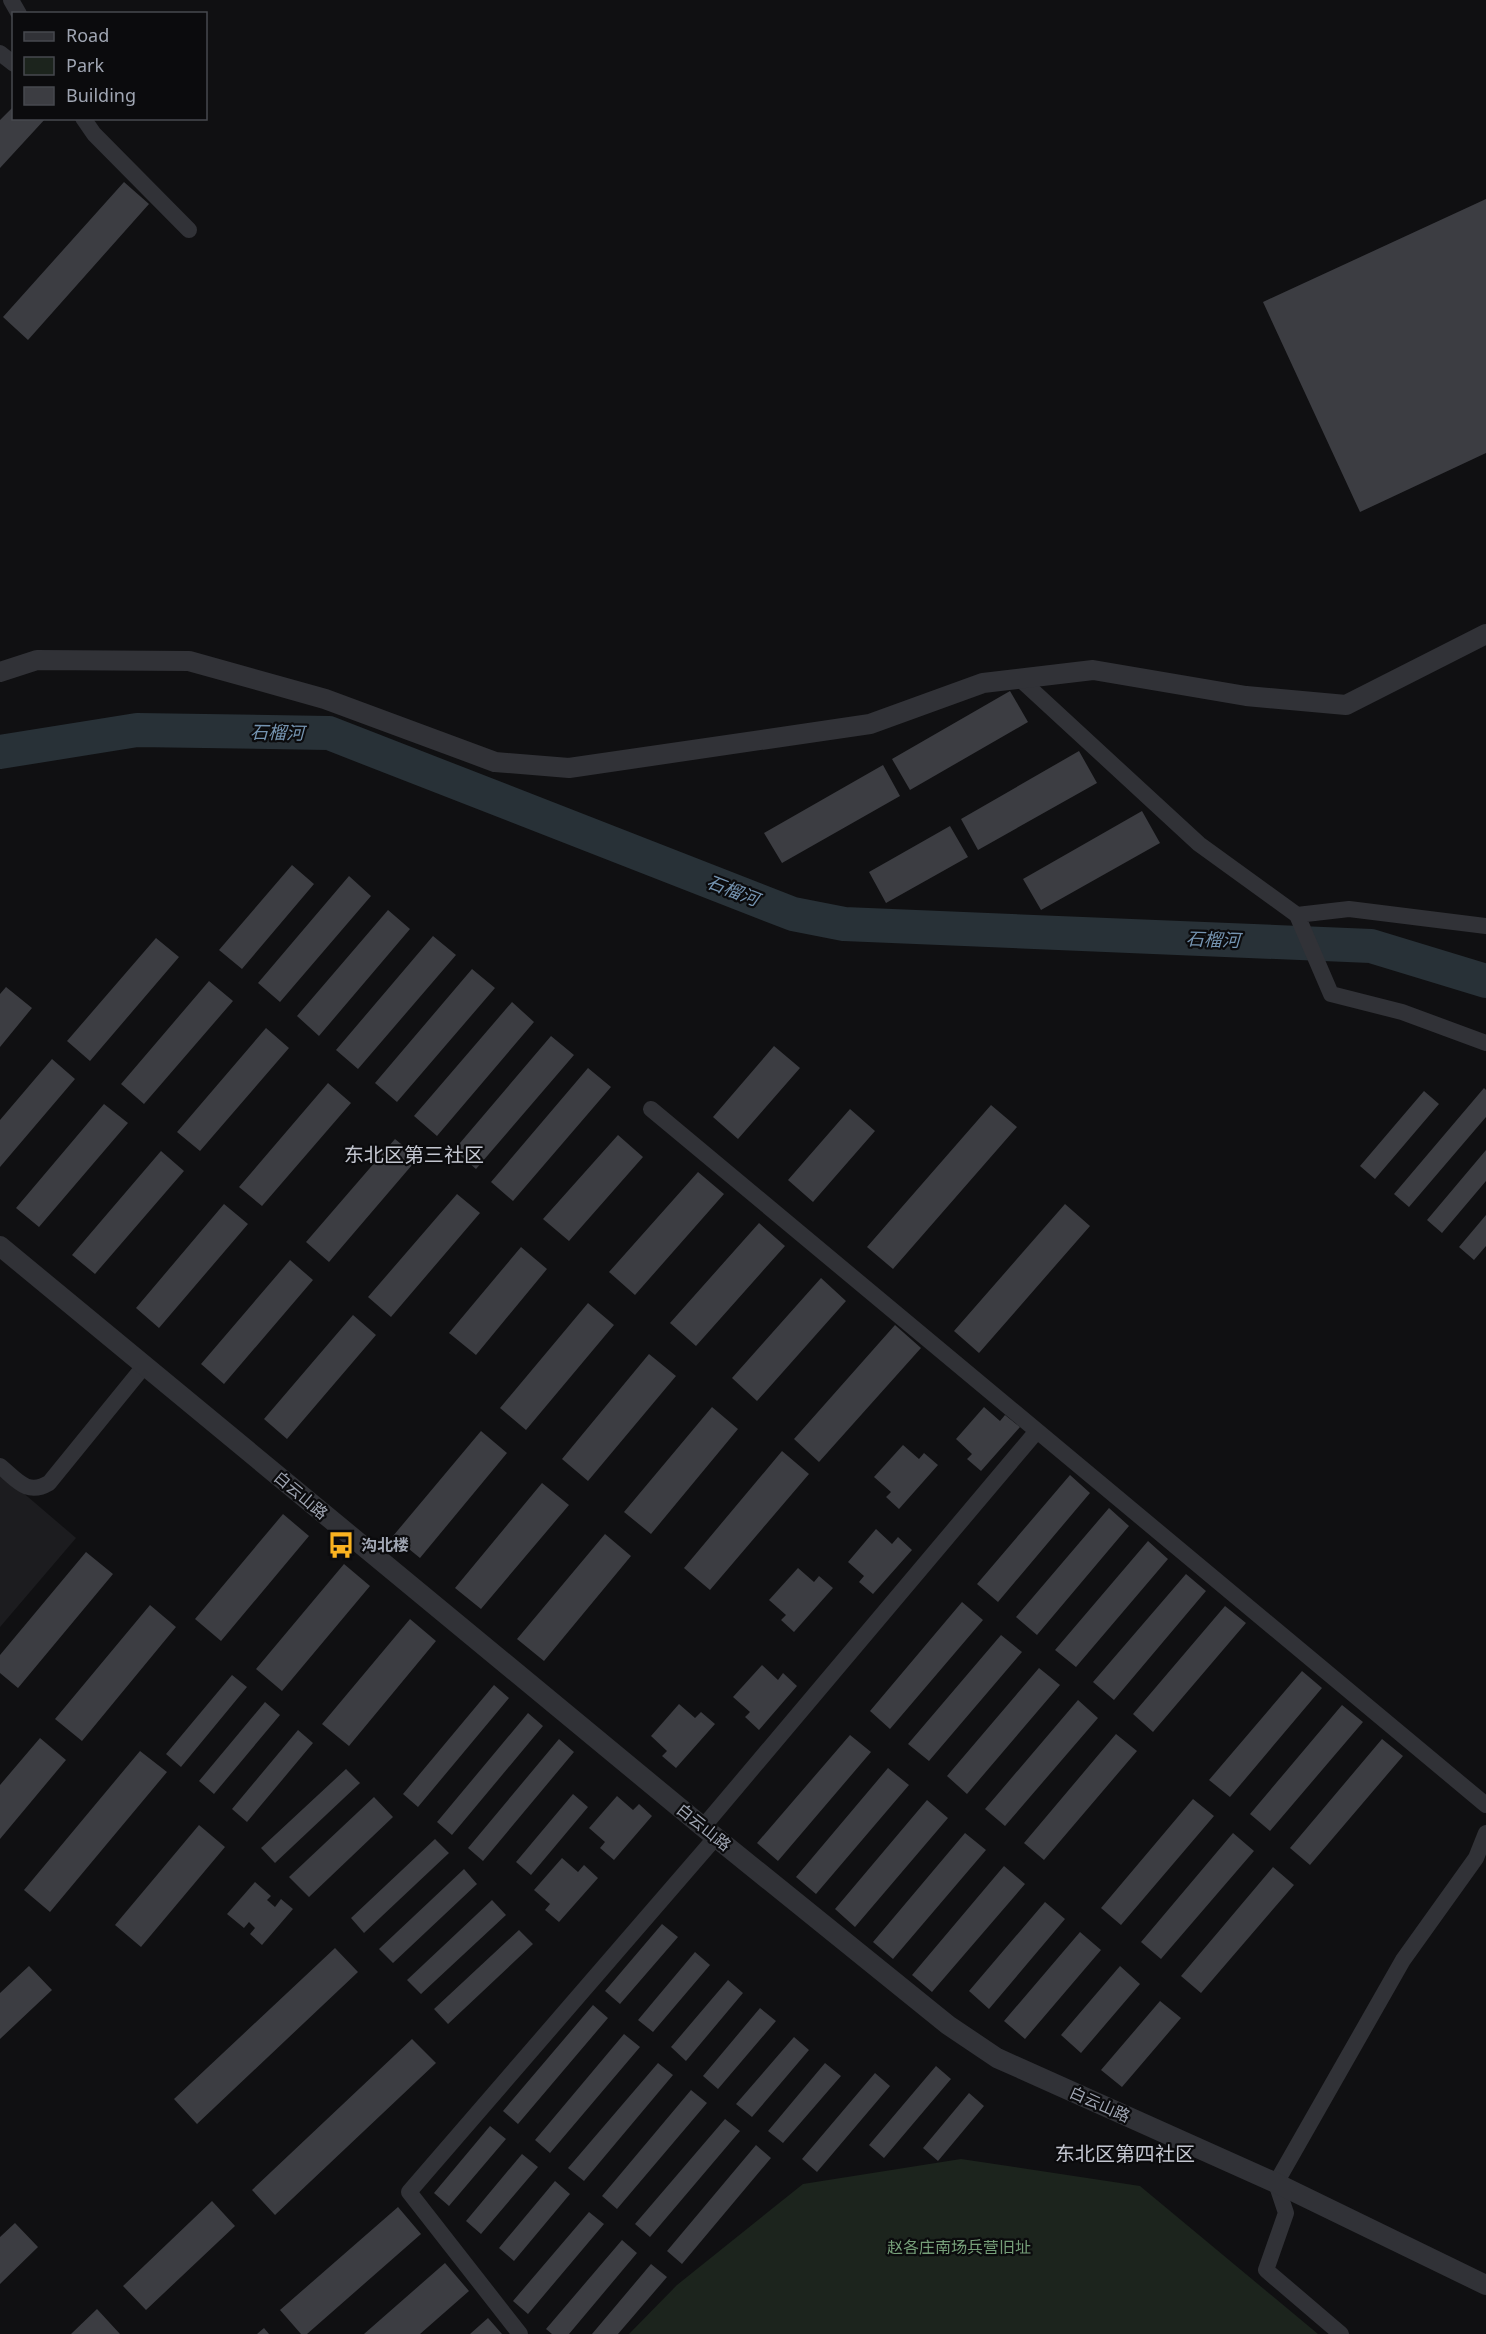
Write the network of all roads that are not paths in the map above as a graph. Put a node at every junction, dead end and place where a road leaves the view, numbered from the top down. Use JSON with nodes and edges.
{"nodes":[{"id":1,"x":0,"y":53,"type":"edge"},
{"id":2,"x":12,"y":62,"type":"edge"},
{"id":3,"x":78,"y":120,"type":"edge"},
{"id":4,"x":84,"y":120,"type":"edge"},
{"id":5,"x":94,"y":134,"type":"junction"},
{"id":6,"x":189,"y":230,"type":"dead end"},
{"id":7,"x":1486,"y":634,"type":"edge"},
{"id":8,"x":0,"y":672,"type":"edge"},
{"id":9,"x":1020,"y":679,"type":"junction"},
{"id":10,"x":1299,"y":918,"type":"junction"},
{"id":11,"x":1486,"y":926,"type":"edge"},
{"id":12,"x":1486,"y":1043,"type":"edge"},
{"id":13,"x":651,"y":1109,"type":"dead end"},
{"id":14,"x":0,"y":1246,"type":"edge"},
{"id":15,"x":145,"y":1365,"type":"junction"},
{"id":16,"x":1037,"y":1431,"type":"junction"},
{"id":17,"x":0,"y":1466,"type":"edge"},
{"id":18,"x":1486,"y":1805,"type":"edge"},
{"id":19,"x":710,"y":1832,"type":"junction"},
{"id":20,"x":1486,"y":1833,"type":"edge"},
{"id":21,"x":1276,"y":2183,"type":"junction"},
{"id":22,"x":1486,"y":2284,"type":"edge"},
{"id":23,"x":520,"y":2334,"type":"edge"},
{"id":24,"x":1341,"y":2334,"type":"edge"}],
"edges":[{"from":1,"to":2,"type":"street"},
{"from":3,"to":5,"type":"street"},
{"from":4,"to":5,"type":"street"},
{"from":5,"to":6,"type":"street"},
{"from":7,"to":9,"type":"street"},
{"from":8,"to":9,"type":"street"},
{"from":9,"to":10,"type":"street"},
{"from":10,"to":11,"type":"street"},
{"from":10,"to":12,"type":"street"},
{"from":13,"to":16,"type":"street"},
{"from":14,"to":15,"type":"street","name":"白云山路"},
{"from":15,"to":17,"type":"street"},
{"from":15,"to":19,"type":"street","name":"白云山路"},
{"from":16,"to":18,"type":"street"},
{"from":16,"to":19,"type":"street"},
{"from":19,"to":21,"type":"street","name":"白云山路"},
{"from":19,"to":23,"type":"street"},
{"from":20,"to":21,"type":"street"},
{"from":21,"to":22,"type":"street","name":"白云山路"},
{"from":21,"to":24,"type":"street"}]}
